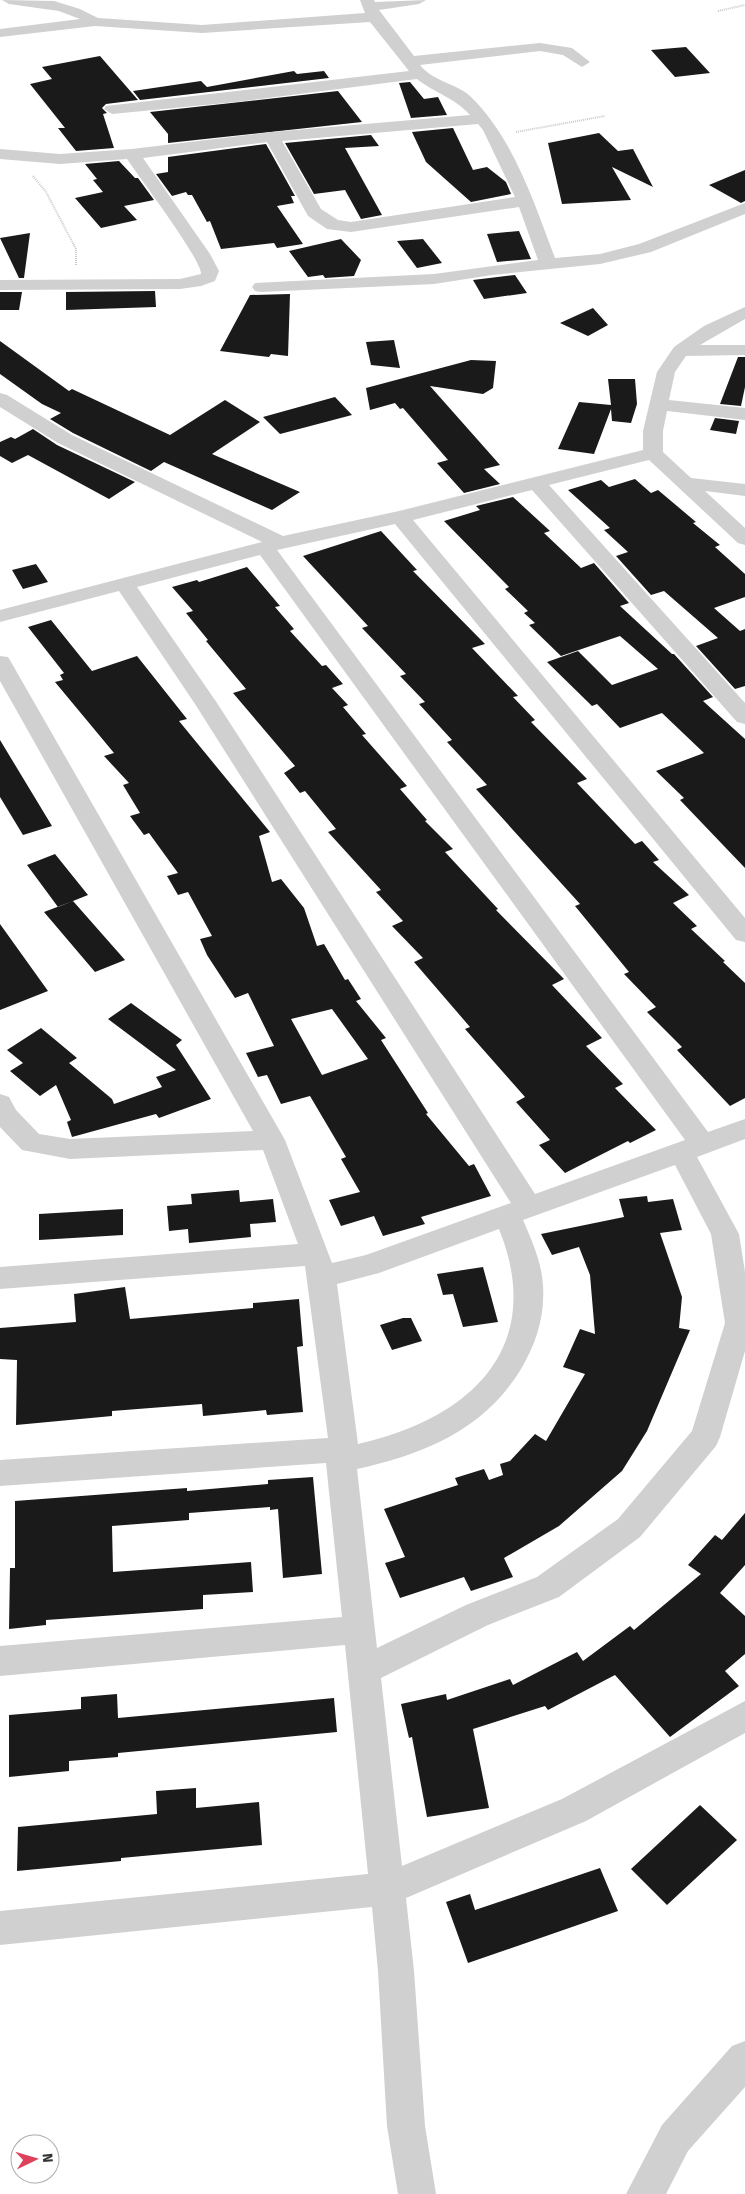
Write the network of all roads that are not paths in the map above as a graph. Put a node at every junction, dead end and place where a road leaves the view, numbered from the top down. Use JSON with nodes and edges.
{"nodes":[{"id":1,"x":9,"y":0,"type":"edge"},
{"id":2,"x":419,"y":0,"type":"edge"},
{"id":3,"x":371,"y":8,"type":"edge"},
{"id":4,"x":95,"y":22,"type":"junction"},
{"id":5,"x":0,"y":33,"type":"edge"},
{"id":6,"x":582,"y":62,"type":"dead end"},
{"id":7,"x":416,"y":68,"type":"junction"},
{"id":8,"x":112,"y":109,"type":"dead end"},
{"id":9,"x":483,"y":118,"type":"junction"},
{"id":10,"x":272,"y":137,"type":"junction"},
{"id":11,"x":132,"y":154,"type":"junction"},
{"id":12,"x":2,"y":155,"type":"edge"},
{"id":13,"x":525,"y":200,"type":"junction"},
{"id":14,"x":745,"y":208,"type":"edge"},
{"id":15,"x":548,"y":264,"type":"junction"},
{"id":16,"x":0,"y":285,"type":"edge"},
{"id":17,"x":261,"y":287,"type":"dead end"},
{"id":18,"x":745,"y":312,"type":"edge"},
{"id":19,"x":745,"y":350,"type":"edge"},
{"id":20,"x":680,"y":351,"type":"junction"},
{"id":21,"x":0,"y":399,"type":"edge"},
{"id":22,"x":660,"y":404,"type":"junction"},
{"id":23,"x":745,"y":414,"type":"edge"},
{"id":24,"x":653,"y":453,"type":"junction"},
{"id":25,"x":536,"y":482,"type":"junction"},
{"id":26,"x":687,"y":483,"type":"junction"},
{"id":27,"x":745,"y":490,"type":"edge"},
{"id":28,"x":400,"y":517,"type":"junction"},
{"id":29,"x":745,"y":539,"type":"edge"},
{"id":30,"x":273,"y":545,"type":"junction"},
{"id":31,"x":125,"y":585,"type":"junction"},
{"id":32,"x":0,"y":616,"type":"edge"},
{"id":33,"x":0,"y":662,"type":"edge"},
{"id":34,"x":745,"y":717,"type":"edge"},
{"id":35,"x":745,"y":934,"type":"edge"},
{"id":36,"x":0,"y":1104,"type":"edge"},
{"id":37,"x":745,"y":1129,"type":"edge"},
{"id":38,"x":272,"y":1140,"type":"junction"},
{"id":39,"x":692,"y":1148,"type":"junction"},
{"id":40,"x":519,"y":1212,"type":"junction"},
{"id":41,"x":319,"y":1266,"type":"junction"},
{"id":42,"x":0,"y":1278,"type":"edge"},
{"id":43,"x":342,"y":1455,"type":"junction"},
{"id":44,"x":0,"y":1473,"type":"edge"},
{"id":45,"x":358,"y":1630,"type":"junction"},
{"id":46,"x":0,"y":1661,"type":"edge"},
{"id":47,"x":364,"y":1670,"type":"junction"},
{"id":48,"x":745,"y":1716,"type":"edge"},
{"id":49,"x":387,"y":1889,"type":"junction"},
{"id":50,"x":0,"y":1928,"type":"edge"},
{"id":51,"x":745,"y":2059,"type":"edge"},
{"id":52,"x":417,"y":2194,"type":"edge"},
{"id":53,"x":645,"y":2194,"type":"edge"}],
"edges":[{"from":1,"to":4,"type":"street"},
{"from":2,"to":3,"type":"street"},
{"from":3,"to":4,"type":"street"},
{"from":3,"to":7,"type":"street"},
{"from":4,"to":5,"type":"street"},
{"from":6,"to":7,"type":"street"},
{"from":7,"to":8,"type":"street"},
{"from":7,"to":9,"type":"street"},
{"from":9,"to":10,"type":"street"},
{"from":9,"to":13,"type":"street"},
{"from":10,"to":11,"type":"street"},
{"from":10,"to":13,"type":"street"},
{"from":11,"to":12,"type":"street"},
{"from":11,"to":16,"type":"street"},
{"from":13,"to":15,"type":"street"},
{"from":14,"to":15,"type":"street"},
{"from":15,"to":17,"type":"street"},
{"from":18,"to":20,"type":"street"},
{"from":19,"to":20,"type":"street"},
{"from":20,"to":22,"type":"street"},
{"from":21,"to":30,"type":"street"},
{"from":22,"to":23,"type":"street"},
{"from":22,"to":24,"type":"street"},
{"from":24,"to":25,"type":"street"},
{"from":24,"to":26,"type":"street"},
{"from":25,"to":28,"type":"street"},
{"from":25,"to":34,"type":"street"},
{"from":26,"to":27,"type":"street"},
{"from":26,"to":29,"type":"street"},
{"from":28,"to":30,"type":"street"},
{"from":28,"to":35,"type":"street"},
{"from":30,"to":31,"type":"street"},
{"from":30,"to":39,"type":"street"},
{"from":31,"to":32,"type":"street"},
{"from":31,"to":40,"type":"street"},
{"from":33,"to":38,"type":"street"},
{"from":36,"to":38,"type":"street"},
{"from":37,"to":39,"type":"street"},
{"from":38,"to":41,"type":"street"},
{"from":39,"to":40,"type":"street"},
{"from":39,"to":47,"type":"street"},
{"from":40,"to":41,"type":"street"},
{"from":40,"to":43,"type":"street"},
{"from":41,"to":42,"type":"street"},
{"from":41,"to":43,"type":"street"},
{"from":43,"to":44,"type":"street"},
{"from":43,"to":45,"type":"street"},
{"from":45,"to":46,"type":"street"},
{"from":45,"to":47,"type":"street"},
{"from":47,"to":49,"type":"street"},
{"from":48,"to":49,"type":"street"},
{"from":49,"to":50,"type":"street"},
{"from":49,"to":52,"type":"street"},
{"from":51,"to":53,"type":"street"}]}
